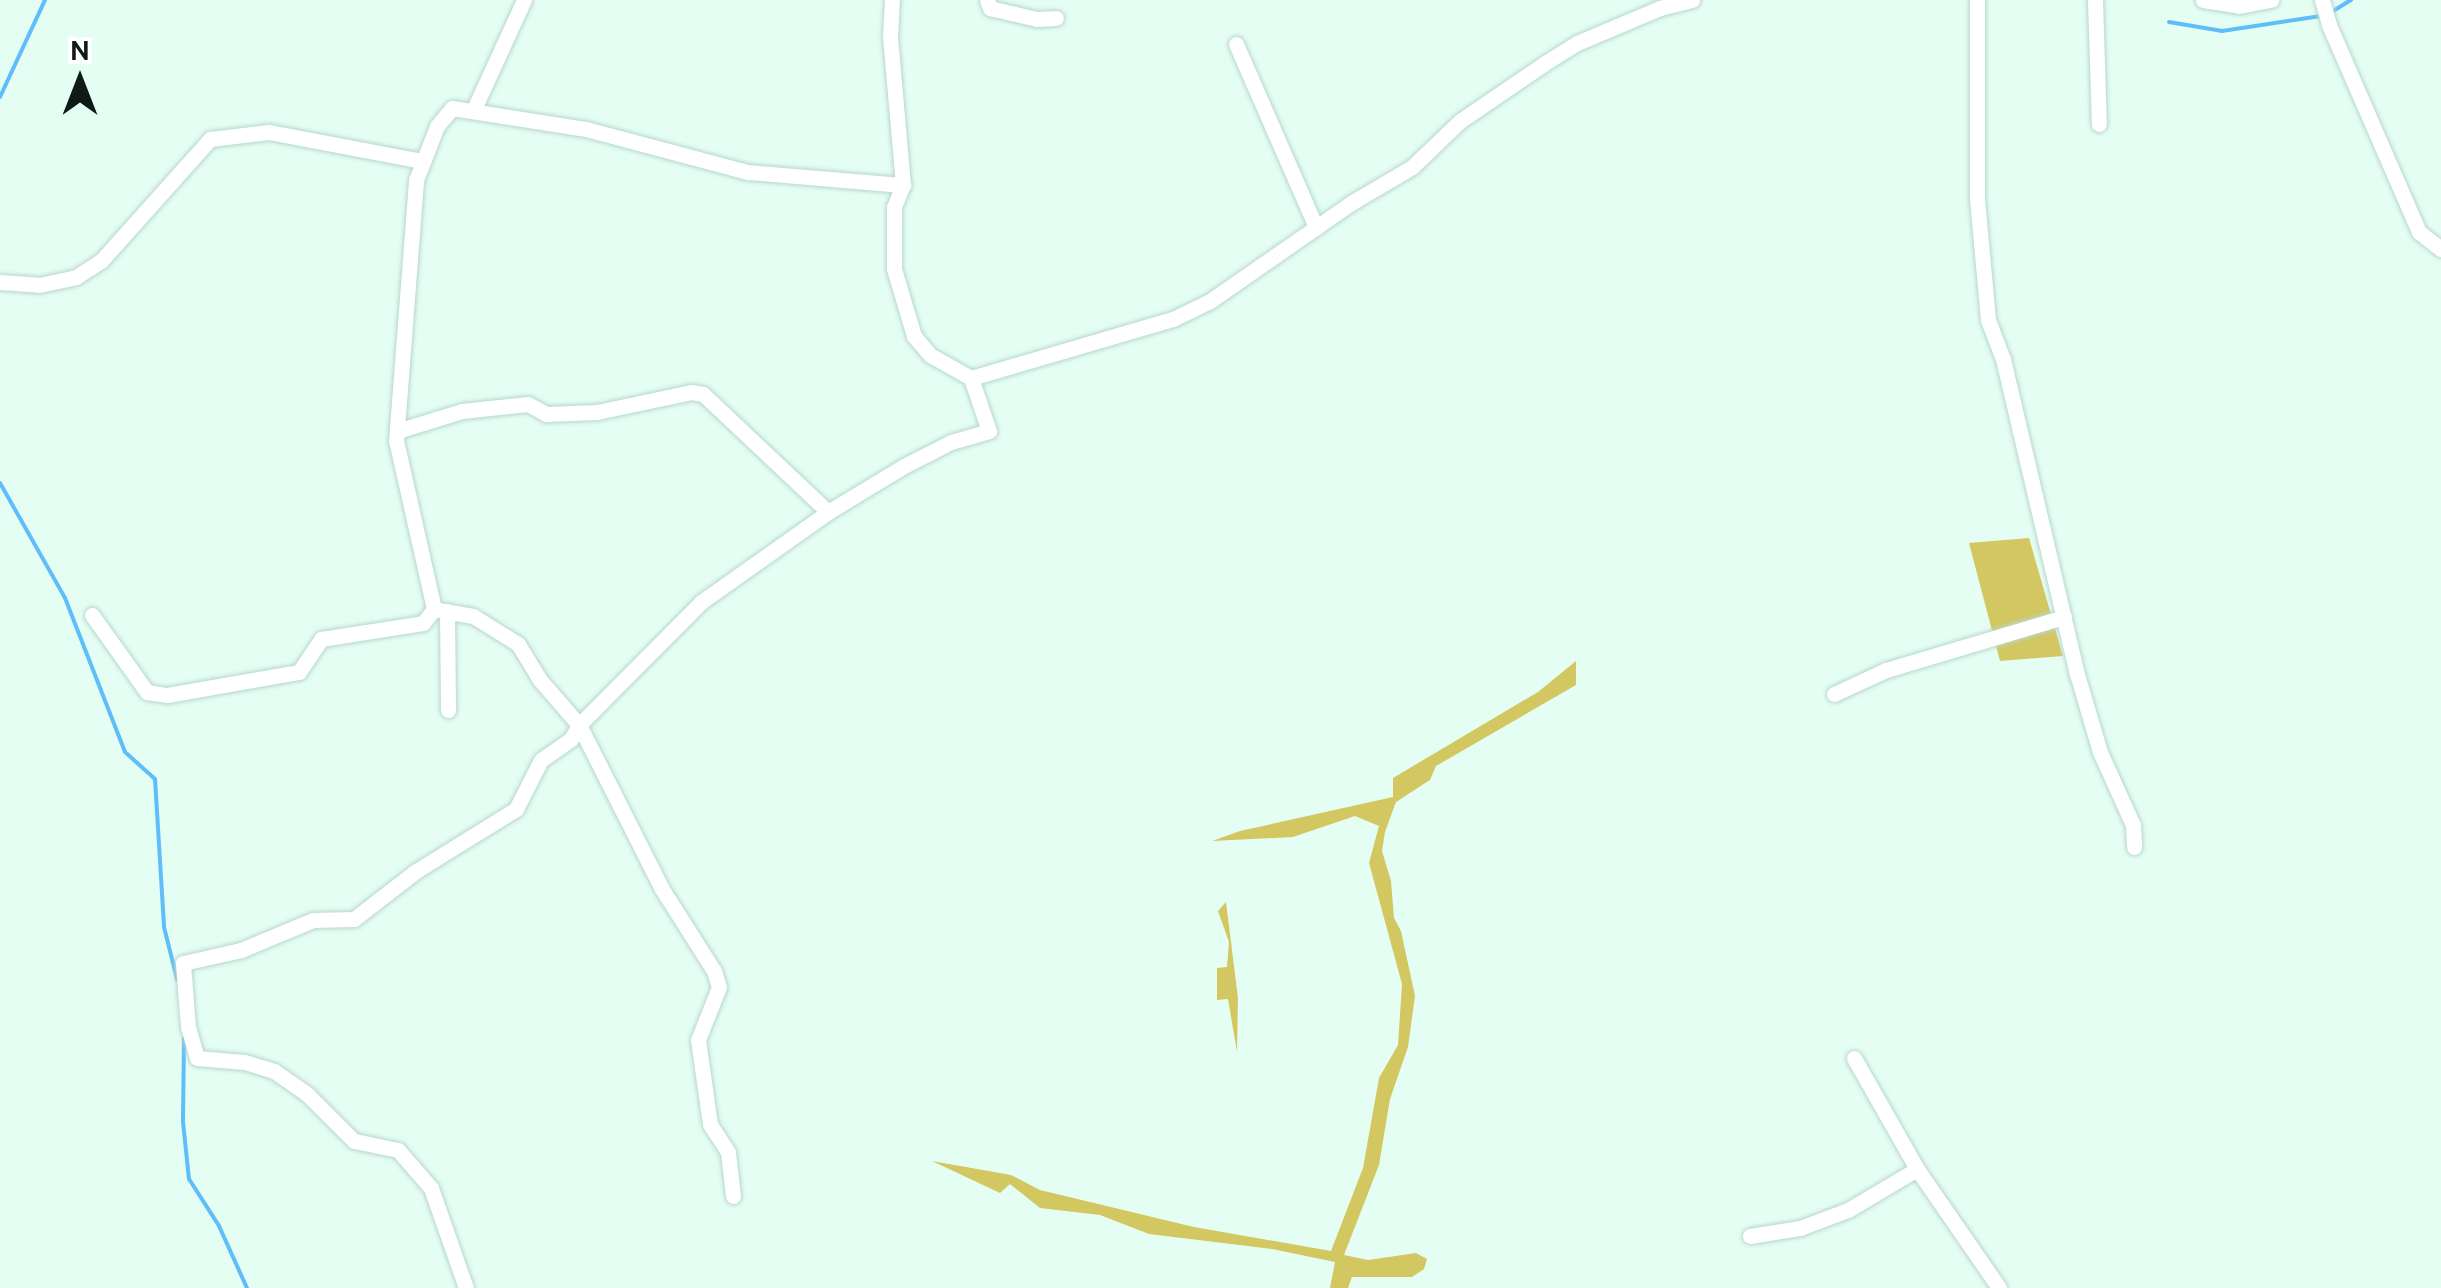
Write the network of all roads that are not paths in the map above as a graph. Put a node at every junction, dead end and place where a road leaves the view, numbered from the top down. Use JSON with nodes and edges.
{"nodes":[{"id":1,"x":524,"y":0,"type":"edge"},
{"id":2,"x":892,"y":0,"type":"edge"},
{"id":3,"x":987,"y":0,"type":"edge"},
{"id":4,"x":1692,"y":0,"type":"edge"},
{"id":5,"x":1977,"y":0,"type":"edge"},
{"id":6,"x":2096,"y":0,"type":"edge"},
{"id":7,"x":2203,"y":0,"type":"edge"},
{"id":8,"x":2271,"y":0,"type":"edge"},
{"id":9,"x":2322,"y":0,"type":"edge"},
{"id":10,"x":1056,"y":18,"type":"dead end"},
{"id":11,"x":1236,"y":44,"type":"dead end"},
{"id":12,"x":474,"y":110,"type":"junction"},
{"id":13,"x":2099,"y":124,"type":"dead end"},
{"id":14,"x":423,"y":161,"type":"junction"},
{"id":15,"x":903,"y":185,"type":"junction"},
{"id":16,"x":1316,"y":227,"type":"junction"},
{"id":17,"x":2441,"y":250,"type":"edge"},
{"id":18,"x":0,"y":282,"type":"edge"},
{"id":19,"x":971,"y":378,"type":"junction"},
{"id":20,"x":397,"y":431,"type":"junction"},
{"id":21,"x":828,"y":512,"type":"junction"},
{"id":22,"x":440,"y":610,"type":"junction"},
{"id":23,"x":92,"y":615,"type":"dead end"},
{"id":24,"x":2064,"y":617,"type":"junction"},
{"id":25,"x":1834,"y":694,"type":"dead end"},
{"id":26,"x":448,"y":710,"type":"dead end"},
{"id":27,"x":579,"y":725,"type":"junction"},
{"id":28,"x":2134,"y":846,"type":"dead end"},
{"id":29,"x":1854,"y":1058,"type":"dead end"},
{"id":30,"x":1917,"y":1169,"type":"junction"},
{"id":31,"x":734,"y":1196,"type":"dead end"},
{"id":32,"x":1750,"y":1236,"type":"dead end"},
{"id":33,"x":466,"y":1288,"type":"edge"},
{"id":34,"x":1999,"y":1288,"type":"edge"}],
"edges":[{"from":1,"to":12,"type":"street"},
{"from":2,"to":15,"type":"street"},
{"from":3,"to":10,"type":"street"},
{"from":4,"to":16,"type":"street"},
{"from":5,"to":24,"type":"street"},
{"from":6,"to":13,"type":"street"},
{"from":7,"to":8,"type":"street"},
{"from":9,"to":17,"type":"street"},
{"from":11,"to":16,"type":"street"},
{"from":12,"to":14,"type":"street"},
{"from":12,"to":15,"type":"street"},
{"from":14,"to":18,"type":"street"},
{"from":14,"to":20,"type":"street"},
{"from":15,"to":19,"type":"street"},
{"from":16,"to":19,"type":"street"},
{"from":19,"to":21,"type":"street"},
{"from":20,"to":21,"type":"street"},
{"from":20,"to":22,"type":"street"},
{"from":21,"to":27,"type":"street"},
{"from":22,"to":23,"type":"street"},
{"from":22,"to":26,"type":"street"},
{"from":22,"to":27,"type":"street"},
{"from":24,"to":25,"type":"street"},
{"from":24,"to":28,"type":"street"},
{"from":27,"to":31,"type":"street"},
{"from":27,"to":33,"type":"street"},
{"from":29,"to":30,"type":"street"},
{"from":30,"to":32,"type":"street"},
{"from":30,"to":34,"type":"street"}]}
